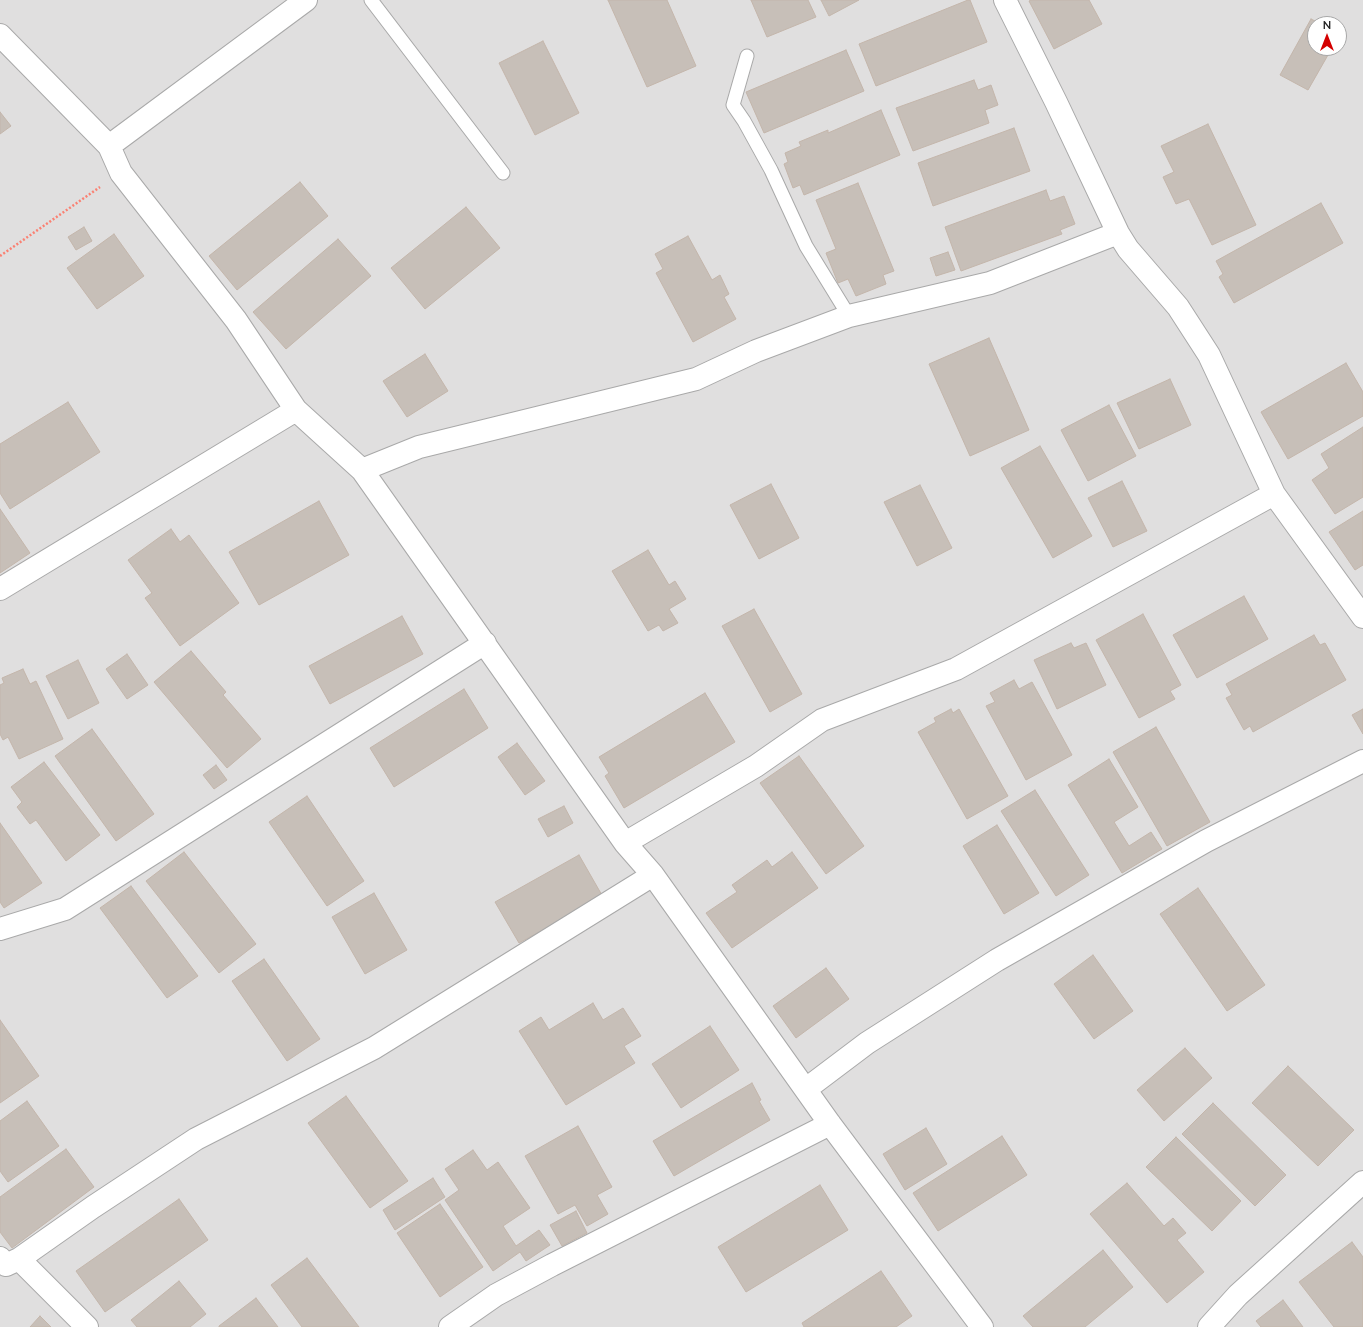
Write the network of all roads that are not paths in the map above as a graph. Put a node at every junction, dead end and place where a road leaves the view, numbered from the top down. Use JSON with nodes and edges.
{"nodes":[{"id":1,"x":306,"y":0,"type":"edge"},
{"id":2,"x":371,"y":0,"type":"edge"},
{"id":3,"x":1005,"y":0,"type":"edge"},
{"id":4,"x":0,"y":35,"type":"edge"},
{"id":5,"x":747,"y":56,"type":"dead end"},
{"id":6,"x":109,"y":146,"type":"junction"},
{"id":7,"x":503,"y":173,"type":"dead end"},
{"id":8,"x":1118,"y":233,"type":"junction"},
{"id":9,"x":849,"y":316,"type":"junction"},
{"id":10,"x":296,"y":410,"type":"junction"},
{"id":11,"x":362,"y":470,"type":"junction"},
{"id":12,"x":1274,"y":494,"type":"junction"},
{"id":13,"x":0,"y":589,"type":"edge"},
{"id":14,"x":1363,"y":617,"type":"edge"},
{"id":15,"x":485,"y":643,"type":"junction"},
{"id":16,"x":1363,"y":761,"type":"edge"},
{"id":17,"x":625,"y":843,"type":"junction"},
{"id":18,"x":653,"y":875,"type":"junction"},
{"id":19,"x":0,"y":929,"type":"edge"},
{"id":20,"x":806,"y":1090,"type":"junction"},
{"id":21,"x":830,"y":1124,"type":"junction"},
{"id":22,"x":1363,"y":1182,"type":"edge"},
{"id":23,"x":6,"y":1263,"type":"edge"},
{"id":24,"x":87,"y":1327,"type":"edge"},
{"id":25,"x":450,"y":1327,"type":"edge"},
{"id":26,"x":982,"y":1327,"type":"edge"},
{"id":27,"x":1210,"y":1327,"type":"edge"}],
"edges":[{"from":1,"to":6,"type":"street"},
{"from":2,"to":7,"type":"lane"},
{"from":3,"to":8,"type":"street"},
{"from":4,"to":6,"type":"street"},
{"from":5,"to":9,"type":"lane"},
{"from":6,"to":10,"type":"street"},
{"from":8,"to":9,"type":"street"},
{"from":8,"to":12,"type":"street"},
{"from":9,"to":11,"type":"street"},
{"from":10,"to":11,"type":"street"},
{"from":10,"to":13,"type":"street"},
{"from":11,"to":15,"type":"street"},
{"from":12,"to":14,"type":"street"},
{"from":12,"to":17,"type":"street"},
{"from":15,"to":17,"type":"street"},
{"from":15,"to":19,"type":"street"},
{"from":16,"to":20,"type":"street"},
{"from":17,"to":18,"type":"street"},
{"from":18,"to":20,"type":"street"},
{"from":18,"to":23,"type":"street"},
{"from":20,"to":21,"type":"street"},
{"from":21,"to":25,"type":"street"},
{"from":21,"to":26,"type":"street"},
{"from":22,"to":27,"type":"street"},
{"from":23,"to":24,"type":"street"}]}
